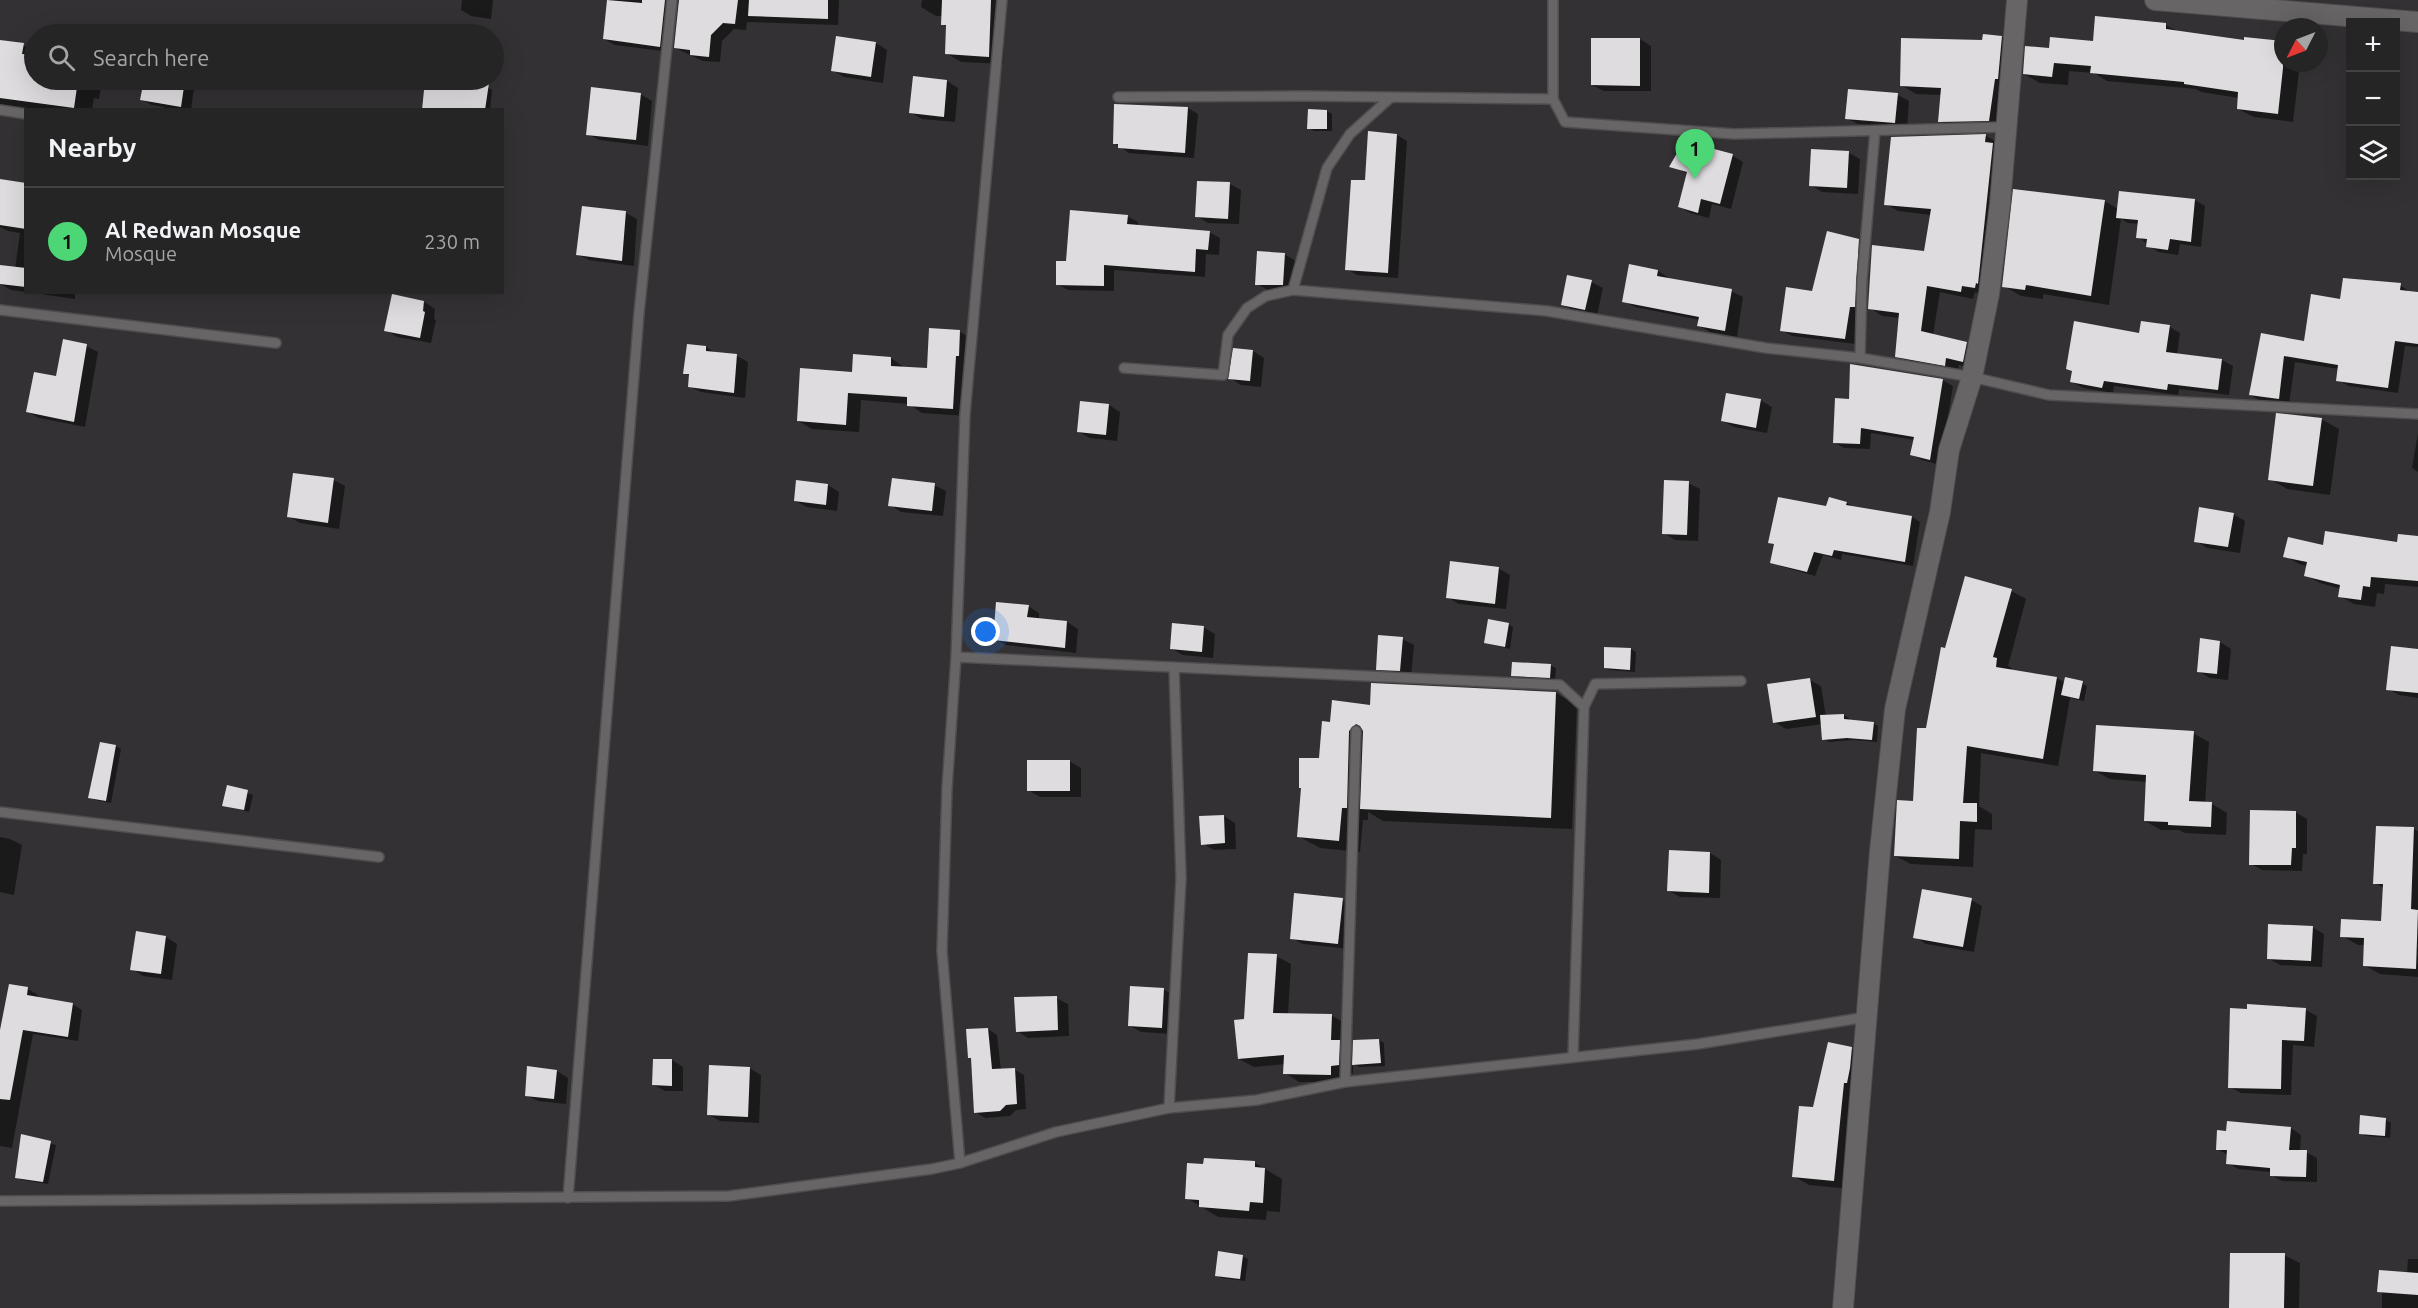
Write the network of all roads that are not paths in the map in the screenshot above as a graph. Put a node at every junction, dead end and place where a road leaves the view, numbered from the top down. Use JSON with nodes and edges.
{"nodes":[{"id":1,"x":672,"y":0,"type":"edge"},
{"id":2,"x":1002,"y":0,"type":"edge"},
{"id":3,"x":1553,"y":0,"type":"edge"},
{"id":4,"x":2017,"y":0,"type":"edge"},
{"id":5,"x":2155,"y":0,"type":"edge"},
{"id":6,"x":2306,"y":6,"type":"edge"},
{"id":7,"x":2418,"y":22,"type":"edge"},
{"id":8,"x":1118,"y":97,"type":"dead end"},
{"id":9,"x":1390,"y":98,"type":"junction"},
{"id":10,"x":1553,"y":99,"type":"junction"},
{"id":11,"x":0,"y":110,"type":"edge"},
{"id":12,"x":24,"y":114,"type":"edge"},
{"id":13,"x":2006,"y":127,"type":"junction"},
{"id":14,"x":1875,"y":131,"type":"junction"},
{"id":15,"x":1293,"y":290,"type":"junction"},
{"id":16,"x":0,"y":310,"type":"edge"},
{"id":17,"x":276,"y":343,"type":"dead end"},
{"id":18,"x":1860,"y":357,"type":"junction"},
{"id":19,"x":1124,"y":368,"type":"dead end"},
{"id":20,"x":1972,"y":377,"type":"junction"},
{"id":21,"x":2418,"y":414,"type":"edge"},
{"id":22,"x":956,"y":657,"type":"junction"},
{"id":23,"x":1174,"y":667,"type":"junction"},
{"id":24,"x":1741,"y":681,"type":"dead end"},
{"id":25,"x":1584,"y":707,"type":"junction"},
{"id":26,"x":1356,"y":731,"type":"dead end"},
{"id":27,"x":0,"y":812,"type":"edge"},
{"id":28,"x":379,"y":856,"type":"dead end"},
{"id":29,"x":1867,"y":1017,"type":"junction"},
{"id":30,"x":1573,"y":1057,"type":"junction"},
{"id":31,"x":1345,"y":1082,"type":"junction"},
{"id":32,"x":1169,"y":1108,"type":"junction"},
{"id":33,"x":960,"y":1163,"type":"junction"},
{"id":34,"x":568,"y":1198,"type":"junction"},
{"id":35,"x":0,"y":1201,"type":"edge"},
{"id":36,"x":1843,"y":1308,"type":"edge"}],
"edges":[{"from":1,"to":34,"type":"lane"},
{"from":2,"to":22,"type":"lane"},
{"from":3,"to":10,"type":"lane"},
{"from":4,"to":13,"type":"street"},
{"from":5,"to":6,"type":"street"},
{"from":6,"to":7,"type":"street"},
{"from":8,"to":9,"type":"lane"},
{"from":9,"to":10,"type":"lane"},
{"from":9,"to":15,"type":"lane"},
{"from":10,"to":14,"type":"lane"},
{"from":11,"to":12,"type":"lane"},
{"from":13,"to":14,"type":"lane"},
{"from":13,"to":20,"type":"street"},
{"from":14,"to":18,"type":"lane"},
{"from":15,"to":18,"type":"lane"},
{"from":15,"to":19,"type":"lane"},
{"from":16,"to":17,"type":"lane"},
{"from":18,"to":20,"type":"lane"},
{"from":20,"to":21,"type":"lane"},
{"from":20,"to":29,"type":"street"},
{"from":22,"to":23,"type":"lane"},
{"from":22,"to":33,"type":"lane"},
{"from":23,"to":25,"type":"lane"},
{"from":23,"to":32,"type":"lane"},
{"from":24,"to":25,"type":"lane"},
{"from":25,"to":30,"type":"lane"},
{"from":26,"to":31,"type":"lane"},
{"from":27,"to":28,"type":"lane"},
{"from":29,"to":30,"type":"lane"},
{"from":29,"to":36,"type":"street"},
{"from":30,"to":31,"type":"lane"},
{"from":31,"to":32,"type":"lane"},
{"from":32,"to":33,"type":"lane"},
{"from":33,"to":34,"type":"lane"},
{"from":34,"to":35,"type":"lane"}]}
